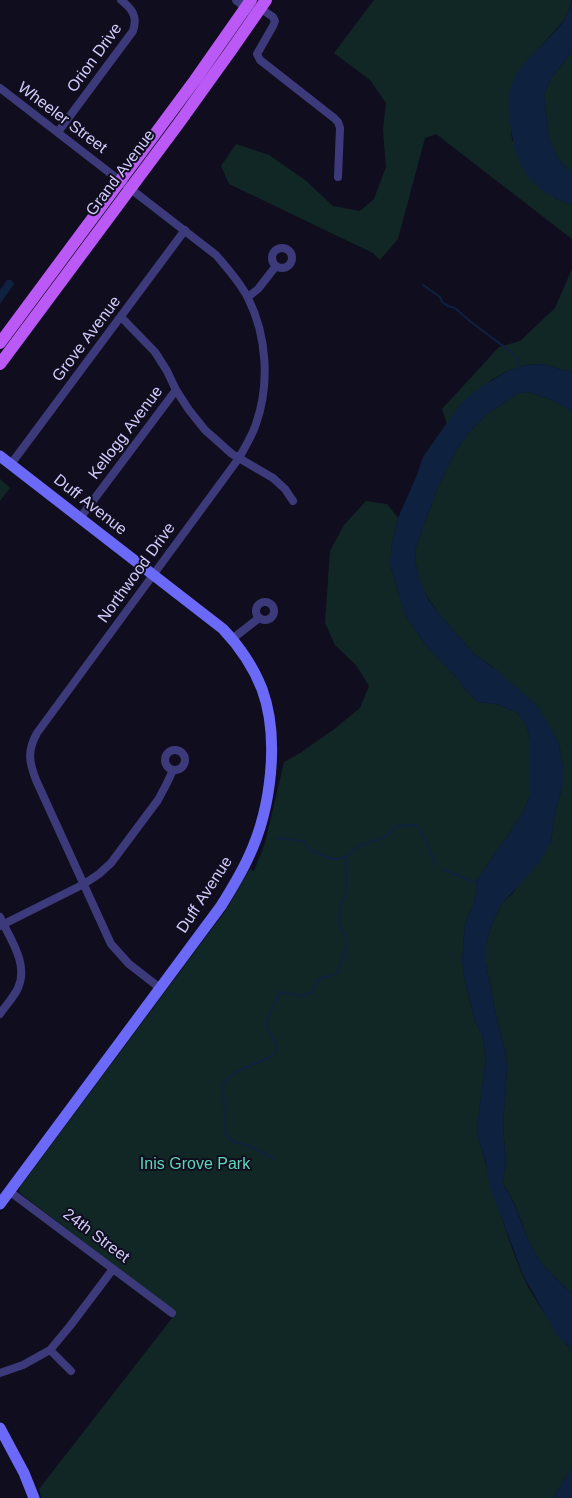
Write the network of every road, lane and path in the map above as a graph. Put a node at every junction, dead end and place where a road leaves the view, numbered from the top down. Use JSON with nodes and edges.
{"nodes":[{"id":1,"x":121,"y":0,"type":"edge"},
{"id":2,"x":255,"y":4,"type":"edge"},
{"id":3,"x":0,"y":88,"type":"edge"},
{"id":4,"x":58,"y":132,"type":"junction"},
{"id":5,"x":338,"y":177,"type":"dead end"},
{"id":6,"x":125,"y":184,"type":"junction"},
{"id":7,"x":185,"y":230,"type":"junction"},
{"id":8,"x":276,"y":266,"type":"dead end"},
{"id":9,"x":248,"y":297,"type":"junction"},
{"id":10,"x":120,"y":317,"type":"junction"},
{"id":11,"x":0,"y":343,"type":"edge"},
{"id":12,"x":0,"y":364,"type":"edge"},
{"id":13,"x":176,"y":390,"type":"junction"},
{"id":14,"x":0,"y":456,"type":"edge"},
{"id":15,"x":239,"y":458,"type":"junction"},
{"id":16,"x":11,"y":464,"type":"junction"},
{"id":17,"x":293,"y":501,"type":"dead end"},
{"id":18,"x":80,"y":518,"type":"junction"},
{"id":19,"x":153,"y":574,"type":"junction"},
{"id":20,"x":259,"y":618,"type":"dead end"},
{"id":21,"x":232,"y":639,"type":"junction"},
{"id":22,"x":173,"y":770,"type":"dead end"},
{"id":23,"x":84,"y":884,"type":"junction"},
{"id":24,"x":1,"y":923,"type":"edge"},
{"id":25,"x":160,"y":988,"type":"junction"},
{"id":26,"x":0,"y":1014,"type":"edge"},
{"id":27,"x":5,"y":1187,"type":"edge"},
{"id":28,"x":0,"y":1204,"type":"edge"},
{"id":29,"x":113,"y":1269,"type":"junction"},
{"id":30,"x":172,"y":1314,"type":"dead end"},
{"id":31,"x":50,"y":1350,"type":"junction"},
{"id":32,"x":71,"y":1372,"type":"dead end"},
{"id":33,"x":0,"y":1374,"type":"edge"},
{"id":34,"x":1,"y":1433,"type":"edge"},
{"id":35,"x":34,"y":1498,"type":"edge"}],
"edges":[{"from":1,"to":4,"type":"street","name":"Orion Drive"},
{"from":2,"to":5,"type":"street"},
{"from":2,"to":6,"type":"main road","name":"Grand Avenue"},
{"from":3,"to":4,"type":"street","name":"Wheeler Street"},
{"from":4,"to":6,"type":"street","name":"Wheeler Street"},
{"from":6,"to":7,"type":"street","name":"Northwood Drive"},
{"from":6,"to":11,"type":"main road","name":"Grand Avenue"},
{"from":6,"to":12,"type":"main road","name":"Grand Avenue"},
{"from":7,"to":9,"type":"street","name":"Northwood Drive"},
{"from":7,"to":10,"type":"street","name":"Grove Avenue"},
{"from":8,"to":9,"type":"street"},
{"from":9,"to":15,"type":"street","name":"Northwood Drive"},
{"from":10,"to":13,"type":"street"},
{"from":10,"to":16,"type":"street","name":"Grove Avenue"},
{"from":13,"to":15,"type":"street"},
{"from":13,"to":18,"type":"street","name":"Kellogg Avenue"},
{"from":14,"to":16,"type":"main road","name":"Duff Avenue"},
{"from":15,"to":17,"type":"street"},
{"from":15,"to":19,"type":"street","name":"Northwood Drive"},
{"from":16,"to":18,"type":"main road","name":"Duff Avenue"},
{"from":18,"to":19,"type":"main road","name":"Duff Avenue"},
{"from":19,"to":21,"type":"main road","name":"Duff Avenue"},
{"from":19,"to":23,"type":"street","name":"Northwood Drive"},
{"from":20,"to":21,"type":"street"},
{"from":21,"to":25,"type":"main road","name":"Duff Avenue"},
{"from":22,"to":23,"type":"street"},
{"from":23,"to":24,"type":"street"},
{"from":23,"to":25,"type":"street","name":"Northwood Drive"},
{"from":24,"to":26,"type":"street"},
{"from":25,"to":27,"type":"main road","name":"Duff Avenue"},
{"from":27,"to":28,"type":"main road","name":"Duff Avenue"},
{"from":27,"to":29,"type":"street","name":"24th Street"},
{"from":29,"to":30,"type":"street","name":"24th Street"},
{"from":29,"to":31,"type":"street"},
{"from":31,"to":32,"type":"street"},
{"from":31,"to":33,"type":"street"},
{"from":34,"to":35,"type":"main road"}]}
